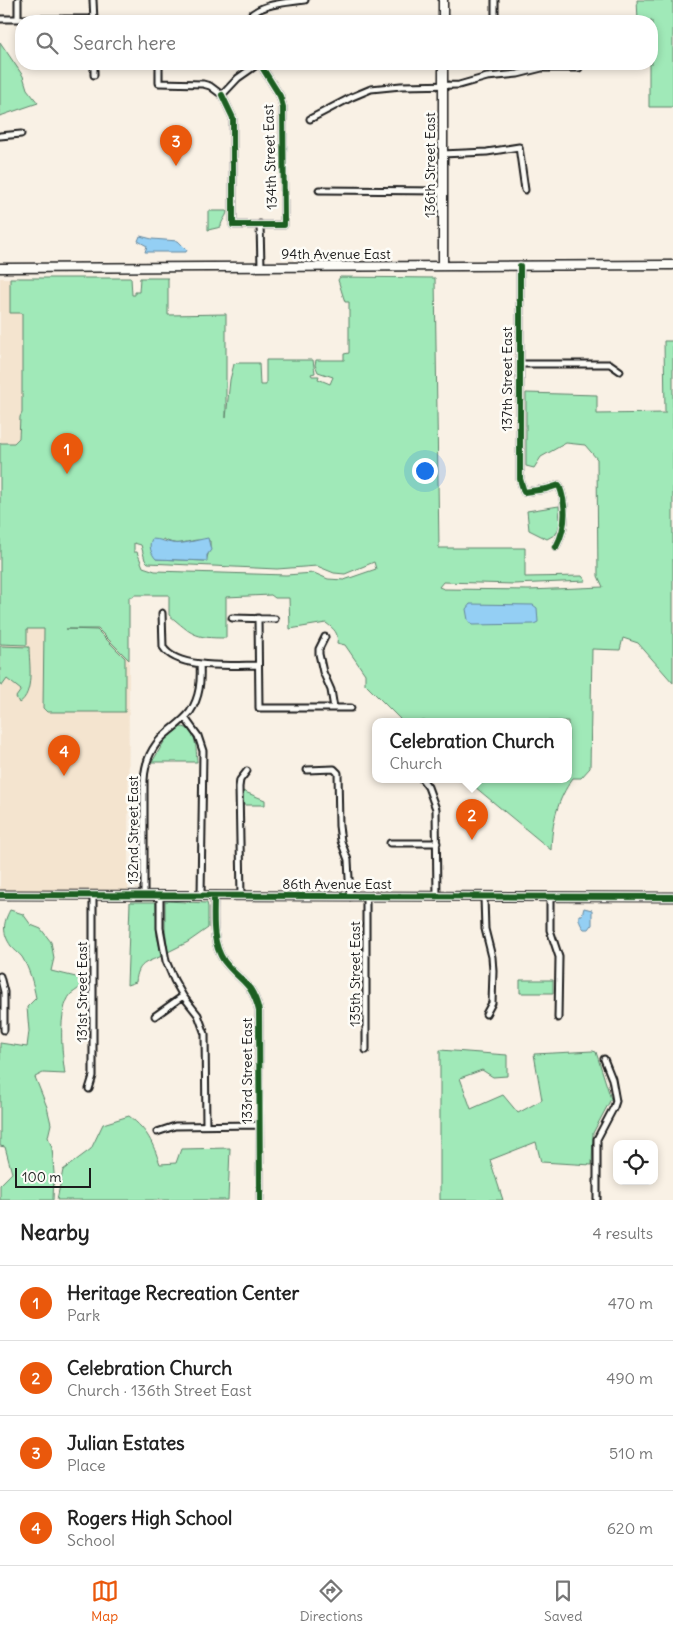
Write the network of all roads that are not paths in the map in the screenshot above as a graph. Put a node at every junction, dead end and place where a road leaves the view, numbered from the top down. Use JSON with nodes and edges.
{"nodes":[{"id":1,"x":18,"y":0,"type":"edge"},
{"id":2,"x":93,"y":0,"type":"edge"},
{"id":3,"x":305,"y":0,"type":"edge"},
{"id":4,"x":443,"y":0,"type":"edge"},
{"id":5,"x":495,"y":0,"type":"edge"},
{"id":6,"x":18,"y":15,"type":"edge"},
{"id":7,"x":94,"y":15,"type":"edge"},
{"id":8,"x":252,"y":15,"type":"edge"},
{"id":9,"x":443,"y":15,"type":"edge"},
{"id":10,"x":496,"y":15,"type":"edge"},
{"id":11,"x":0,"y":19,"type":"edge"},
{"id":12,"x":15,"y":19,"type":"edge"},
{"id":13,"x":94,"y":70,"type":"edge"},
{"id":14,"x":159,"y":70,"type":"edge"},
{"id":15,"x":250,"y":70,"type":"edge"},
{"id":16,"x":263,"y":70,"type":"edge"},
{"id":17,"x":443,"y":70,"type":"edge"},
{"id":18,"x":534,"y":70,"type":"edge"},
{"id":19,"x":94,"y":75,"type":"dead end"},
{"id":20,"x":443,"y":85,"type":"junction"},
{"id":21,"x":222,"y":95,"type":"junction"},
{"id":22,"x":310,"y":119,"type":"dead end"},
{"id":23,"x":21,"y":134,"type":"dead end"},
{"id":24,"x":0,"y":136,"type":"edge"},
{"id":25,"x":442,"y":154,"type":"junction"},
{"id":26,"x":319,"y":190,"type":"dead end"},
{"id":27,"x":442,"y":190,"type":"junction"},
{"id":28,"x":525,"y":190,"type":"dead end"},
{"id":29,"x":260,"y":224,"type":"junction"},
{"id":30,"x":673,"y":265,"type":"edge"},
{"id":31,"x":443,"y":266,"type":"junction"},
{"id":32,"x":520,"y":266,"type":"junction"},
{"id":33,"x":261,"y":267,"type":"junction"},
{"id":34,"x":0,"y":268,"type":"edge"},
{"id":35,"x":520,"y":364,"type":"junction"},
{"id":36,"x":620,"y":371,"type":"dead end"},
{"id":37,"x":556,"y":547,"type":"dead end"},
{"id":38,"x":162,"y":613,"type":"dead end"},
{"id":39,"x":232,"y":618,"type":"dead end"},
{"id":40,"x":258,"y":618,"type":"junction"},
{"id":41,"x":275,"y":619,"type":"dead end"},
{"id":42,"x":325,"y":637,"type":"dead end"},
{"id":43,"x":200,"y":664,"type":"junction"},
{"id":44,"x":258,"y":665,"type":"junction"},
{"id":45,"x":334,"y":708,"type":"junction"},
{"id":46,"x":352,"y":708,"type":"dead end"},
{"id":47,"x":185,"y":718,"type":"junction"},
{"id":48,"x":307,"y":770,"type":"dead end"},
{"id":49,"x":247,"y":771,"type":"dead end"},
{"id":50,"x":425,"y":783,"type":"edge"},
{"id":51,"x":390,"y":843,"type":"dead end"},
{"id":52,"x":437,"y":843,"type":"junction"},
{"id":53,"x":0,"y":895,"type":"edge"},
{"id":54,"x":93,"y":895,"type":"junction"},
{"id":55,"x":144,"y":895,"type":"junction"},
{"id":56,"x":160,"y":896,"type":"junction"},
{"id":57,"x":201,"y":896,"type":"junction"},
{"id":58,"x":214,"y":896,"type":"junction"},
{"id":59,"x":241,"y":896,"type":"junction"},
{"id":60,"x":350,"y":897,"type":"junction"},
{"id":61,"x":366,"y":897,"type":"junction"},
{"id":62,"x":550,"y":897,"type":"junction"},
{"id":63,"x":673,"y":897,"type":"edge"},
{"id":64,"x":437,"y":898,"type":"junction"},
{"id":65,"x":484,"y":898,"type":"junction"},
{"id":66,"x":0,"y":976,"type":"edge"},
{"id":67,"x":183,"y":996,"type":"junction"},
{"id":68,"x":486,"y":1014,"type":"dead end"},
{"id":69,"x":155,"y":1016,"type":"dead end"},
{"id":70,"x":558,"y":1018,"type":"dead end"},
{"id":71,"x":4,"y":1030,"type":"dead end"},
{"id":72,"x":366,"y":1050,"type":"dead end"},
{"id":73,"x":604,"y":1059,"type":"dead end"},
{"id":74,"x":89,"y":1088,"type":"dead end"},
{"id":75,"x":206,"y":1125,"type":"junction"},
{"id":76,"x":259,"y":1125,"type":"junction"},
{"id":77,"x":157,"y":1132,"type":"dead end"},
{"id":78,"x":260,"y":1200,"type":"edge"},
{"id":79,"x":597,"y":1200,"type":"edge"}],
"edges":[{"from":1,"to":6,"type":"street"},
{"from":2,"to":7,"type":"street"},
{"from":3,"to":8,"type":"street"},
{"from":4,"to":9,"type":"street"},
{"from":5,"to":10,"type":"street"},
{"from":11,"to":12,"type":"street"},
{"from":13,"to":19,"type":"street"},
{"from":14,"to":21,"type":"street"},
{"from":15,"to":21,"type":"street"},
{"from":16,"to":29,"type":"street","name":"134th Street East"},
{"from":17,"to":20,"type":"street","name":"136th Street East"},
{"from":18,"to":20,"type":"street"},
{"from":20,"to":22,"type":"street"},
{"from":20,"to":25,"type":"street","name":"136th Street East"},
{"from":21,"to":29,"type":"street"},
{"from":23,"to":24,"type":"street"},
{"from":25,"to":27,"type":"street","name":"136th Street East"},
{"from":25,"to":28,"type":"street"},
{"from":26,"to":27,"type":"street"},
{"from":27,"to":31,"type":"street","name":"136th Street East"},
{"from":29,"to":33,"type":"street"},
{"from":30,"to":32,"type":"street","name":"94th Avenue East"},
{"from":31,"to":32,"type":"street","name":"94th Avenue East"},
{"from":31,"to":33,"type":"street","name":"94th Avenue East"},
{"from":32,"to":35,"type":"street","name":"137th Street East"},
{"from":33,"to":34,"type":"street","name":"94th Avenue East"},
{"from":35,"to":36,"type":"street"},
{"from":35,"to":37,"type":"street","name":"137th Street East"},
{"from":38,"to":43,"type":"street"},
{"from":39,"to":40,"type":"street"},
{"from":40,"to":41,"type":"street"},
{"from":40,"to":44,"type":"street"},
{"from":42,"to":45,"type":"street"},
{"from":43,"to":44,"type":"street"},
{"from":43,"to":47,"type":"street","name":"132nd Street East"},
{"from":44,"to":45,"type":"street"},
{"from":45,"to":46,"type":"street"},
{"from":47,"to":55,"type":"street","name":"132nd Street East"},
{"from":47,"to":57,"type":"street"},
{"from":48,"to":60,"type":"street"},
{"from":49,"to":59,"type":"street"},
{"from":50,"to":52,"type":"street"},
{"from":51,"to":52,"type":"street"},
{"from":52,"to":64,"type":"street"},
{"from":53,"to":54,"type":"street","name":"86th Avenue East"},
{"from":54,"to":55,"type":"street","name":"86th Avenue East"},
{"from":54,"to":74,"type":"street","name":"131st Street East"},
{"from":55,"to":56,"type":"street","name":"86th Avenue East"},
{"from":56,"to":57,"type":"street","name":"86th Avenue East"},
{"from":56,"to":67,"type":"street"},
{"from":57,"to":58,"type":"street","name":"86th Avenue East"},
{"from":58,"to":59,"type":"street","name":"86th Avenue East"},
{"from":58,"to":76,"type":"street","name":"133rd Street East"},
{"from":59,"to":60,"type":"street","name":"86th Avenue East"},
{"from":60,"to":61,"type":"street","name":"86th Avenue East"},
{"from":61,"to":64,"type":"street","name":"86th Avenue East"},
{"from":61,"to":72,"type":"street","name":"135th Street East"},
{"from":62,"to":63,"type":"street","name":"86th Avenue East"},
{"from":62,"to":65,"type":"street","name":"86th Avenue East"},
{"from":62,"to":70,"type":"street"},
{"from":64,"to":65,"type":"street","name":"86th Avenue East"},
{"from":65,"to":68,"type":"street"},
{"from":66,"to":71,"type":"street"},
{"from":67,"to":69,"type":"street"},
{"from":67,"to":75,"type":"street"},
{"from":73,"to":79,"type":"street"},
{"from":75,"to":76,"type":"street"},
{"from":75,"to":77,"type":"street"},
{"from":76,"to":78,"type":"street","name":"133rd Street East"}]}
